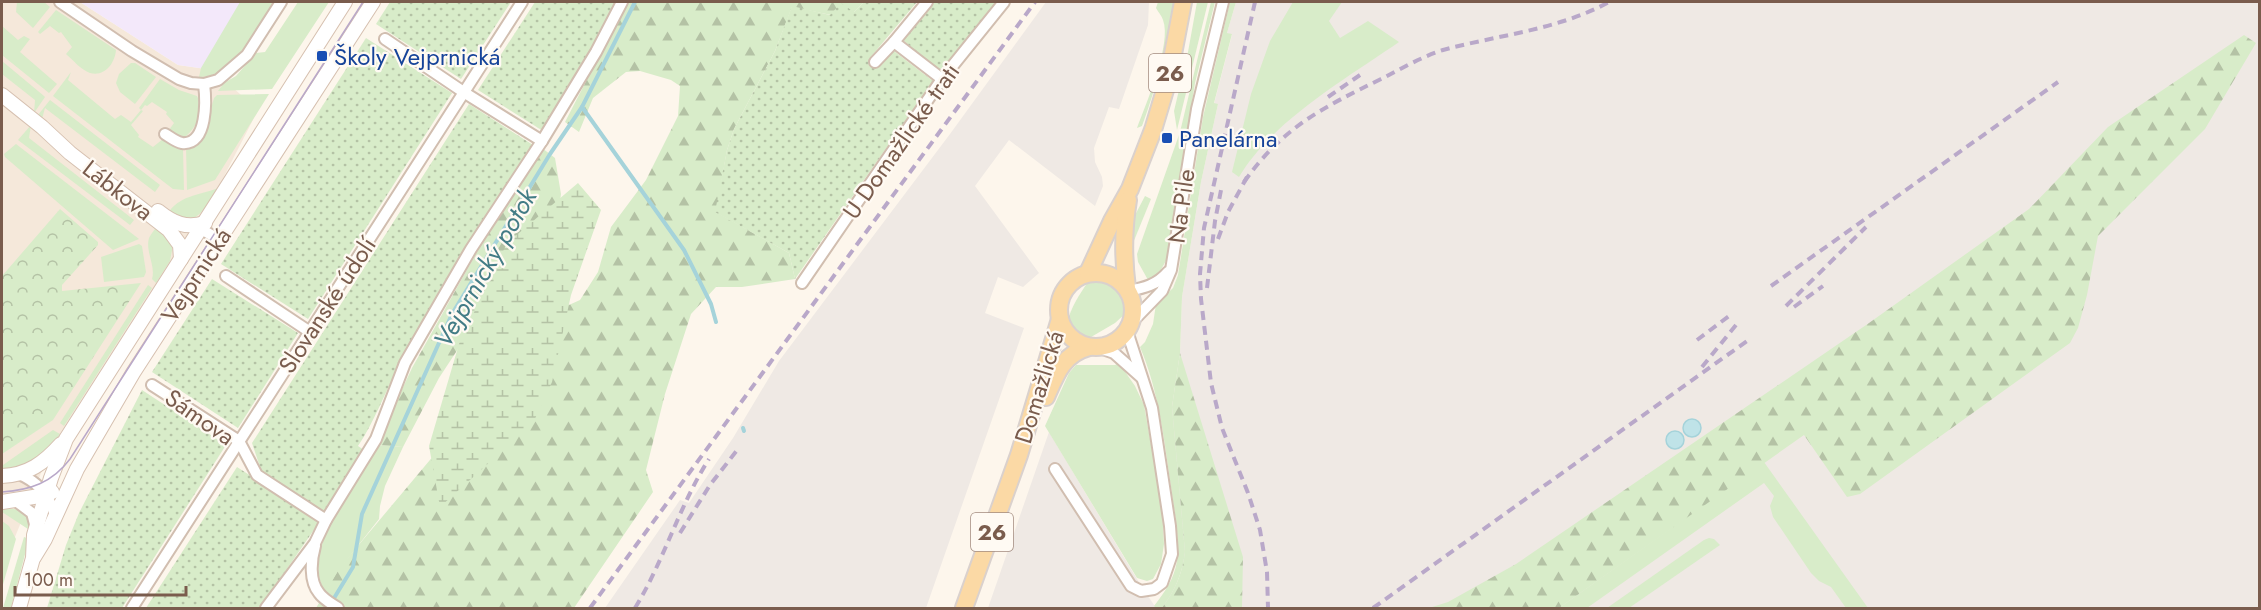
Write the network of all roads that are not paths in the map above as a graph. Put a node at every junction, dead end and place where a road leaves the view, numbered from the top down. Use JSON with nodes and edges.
{"nodes":[{"id":1,"x":60,"y":2,"type":"edge"},
{"id":2,"x":281,"y":2,"type":"edge"},
{"id":3,"x":345,"y":2,"type":"edge"},
{"id":4,"x":373,"y":2,"type":"edge"},
{"id":5,"x":522,"y":2,"type":"edge"},
{"id":6,"x":622,"y":2,"type":"edge"},
{"id":7,"x":927,"y":2,"type":"edge"},
{"id":8,"x":1004,"y":2,"type":"edge"},
{"id":9,"x":1183,"y":2,"type":"edge"},
{"id":10,"x":1223,"y":2,"type":"edge"},
{"id":11,"x":385,"y":39,"type":"dead end"},
{"id":12,"x":894,"y":42,"type":"junction"},
{"id":13,"x":875,"y":62,"type":"dead end"},
{"id":14,"x":942,"y":80,"type":"junction"},
{"id":15,"x":204,"y":84,"type":"junction"},
{"id":16,"x":465,"y":93,"type":"junction"},
{"id":17,"x":2,"y":95,"type":"edge"},
{"id":18,"x":42,"y":127,"type":"junction"},
{"id":19,"x":165,"y":134,"type":"dead end"},
{"id":20,"x":542,"y":141,"type":"junction"},
{"id":21,"x":1130,"y":189,"type":"junction"},
{"id":22,"x":200,"y":226,"type":"junction"},
{"id":23,"x":218,"y":239,"type":"junction"},
{"id":24,"x":181,"y":259,"type":"junction"},
{"id":25,"x":1171,"y":270,"type":"junction"},
{"id":26,"x":1088,"y":273,"type":"junction"},
{"id":27,"x":226,"y":276,"type":"dead end"},
{"id":28,"x":802,"y":283,"type":"dead end"},
{"id":29,"x":1128,"y":290,"type":"junction"},
{"id":30,"x":1060,"y":319,"type":"junction"},
{"id":31,"x":1129,"y":327,"type":"junction"},
{"id":32,"x":310,"y":332,"type":"junction"},
{"id":33,"x":1093,"y":347,"type":"junction"},
{"id":34,"x":1143,"y":380,"type":"junction"},
{"id":35,"x":152,"y":385,"type":"dead end"},
{"id":36,"x":66,"y":439,"type":"junction"},
{"id":37,"x":239,"y":441,"type":"junction"},
{"id":38,"x":1019,"y":455,"type":"junction"},
{"id":39,"x":77,"y":469,"type":"junction"},
{"id":40,"x":1054,"y":469,"type":"dead end"},
{"id":41,"x":19,"y":474,"type":"junction"},
{"id":42,"x":2,"y":477,"type":"edge"},
{"id":43,"x":46,"y":495,"type":"junction"},
{"id":44,"x":16,"y":501,"type":"junction"},
{"id":45,"x":2,"y":502,"type":"edge"},
{"id":46,"x":55,"y":516,"type":"junction"},
{"id":47,"x":326,"y":520,"type":"junction"},
{"id":48,"x":36,"y":529,"type":"junction"},
{"id":49,"x":315,"y":543,"type":"junction"},
{"id":50,"x":33,"y":558,"type":"junction"},
{"id":51,"x":338,"y":608,"type":"edge"},
{"id":52,"x":19,"y":609,"type":"edge"},
{"id":53,"x":132,"y":609,"type":"edge"},
{"id":54,"x":266,"y":609,"type":"edge"},
{"id":55,"x":964,"y":609,"type":"edge"}],
"edges":[{"from":1,"to":15,"type":"street"},
{"from":2,"to":15,"type":"street"},
{"from":3,"to":22,"type":"main road","name":"Vejprnická"},
{"from":4,"to":23,"type":"main road","name":"Vejprnická"},
{"from":5,"to":16,"type":"street","name":"Slovanské údolí"},
{"from":6,"to":20,"type":"street"},
{"from":7,"to":12,"type":"street"},
{"from":8,"to":14,"type":"street","name":"U Domažlické trati"},
{"from":9,"to":21,"type":"main road","name":"Domažlická","number":"26"},
{"from":10,"to":25,"type":"street","name":"Na Pile"},
{"from":11,"to":16,"type":"street"},
{"from":12,"to":13,"type":"street"},
{"from":12,"to":14,"type":"street"},
{"from":14,"to":28,"type":"street","name":"U Domažlické trati"},
{"from":15,"to":19,"type":"street"},
{"from":16,"to":20,"type":"street"},
{"from":16,"to":32,"type":"street","name":"Slovanské údolí"},
{"from":17,"to":18,"type":"main road","name":"Lábkova"},
{"from":18,"to":22,"type":"main road","name":"Lábkova"},
{"from":18,"to":24,"type":"main road","name":"Lábkova"},
{"from":20,"to":47,"type":"street"},
{"from":21,"to":26,"type":"main road","name":"Domažlická","number":"26"},
{"from":21,"to":29,"type":"main road","name":"Domažlická","number":"26"},
{"from":22,"to":23,"type":"street","name":"Lábkova"},
{"from":22,"to":24,"type":"main road","name":"Vejprnická"},
{"from":23,"to":39,"type":"main road","name":"Vejprnická"},
{"from":24,"to":36,"type":"main road","name":"Vejprnická"},
{"from":25,"to":29,"type":"street"},
{"from":25,"to":31,"type":"street","name":"Na Pile"},
{"from":26,"to":29,"type":"main road"},
{"from":26,"to":30,"type":"main road","name":"Domažlická","number":"26"},
{"from":27,"to":32,"type":"street"},
{"from":29,"to":31,"type":"main road","name":"Domažlická","number":"26"},
{"from":30,"to":33,"type":"main road","name":"Domažlická"},
{"from":30,"to":38,"type":"main road","name":"Domažlická","number":"26"},
{"from":31,"to":33,"type":"main road","name":"Domažlická","number":"26"},
{"from":31,"to":34,"type":"street"},
{"from":32,"to":37,"type":"street","name":"Slovanské údolí"},
{"from":33,"to":34,"type":"street"},
{"from":33,"to":38,"type":"main road","name":"Domažlická","number":"26"},
{"from":34,"to":40,"type":"street"},
{"from":35,"to":37,"type":"street","name":"Sámova"},
{"from":36,"to":41,"type":"main road"},
{"from":36,"to":43,"type":"main road","name":"Vejprnická"},
{"from":37,"to":47,"type":"street","name":"Sámova"},
{"from":37,"to":53,"type":"street","name":"Slovanské údolí"},
{"from":38,"to":55,"type":"main road","name":"Domažlická","number":"26"},
{"from":39,"to":43,"type":"main road"},
{"from":39,"to":46,"type":"main road","name":"Vejprnická"},
{"from":41,"to":42,"type":"main road"},
{"from":41,"to":43,"type":"street"},
{"from":43,"to":44,"type":"main road"},
{"from":43,"to":46,"type":"street"},
{"from":43,"to":48,"type":"main road","name":"Vejprnická"},
{"from":44,"to":45,"type":"main road"},
{"from":44,"to":48,"type":"street"},
{"from":46,"to":50,"type":"main road","name":"Vejprnická"},
{"from":47,"to":49,"type":"street"},
{"from":48,"to":50,"type":"main road","name":"Vejprnická"},
{"from":49,"to":51,"type":"street"},
{"from":49,"to":54,"type":"street"},
{"from":50,"to":52,"type":"main road","name":"Vejprnická"}]}
